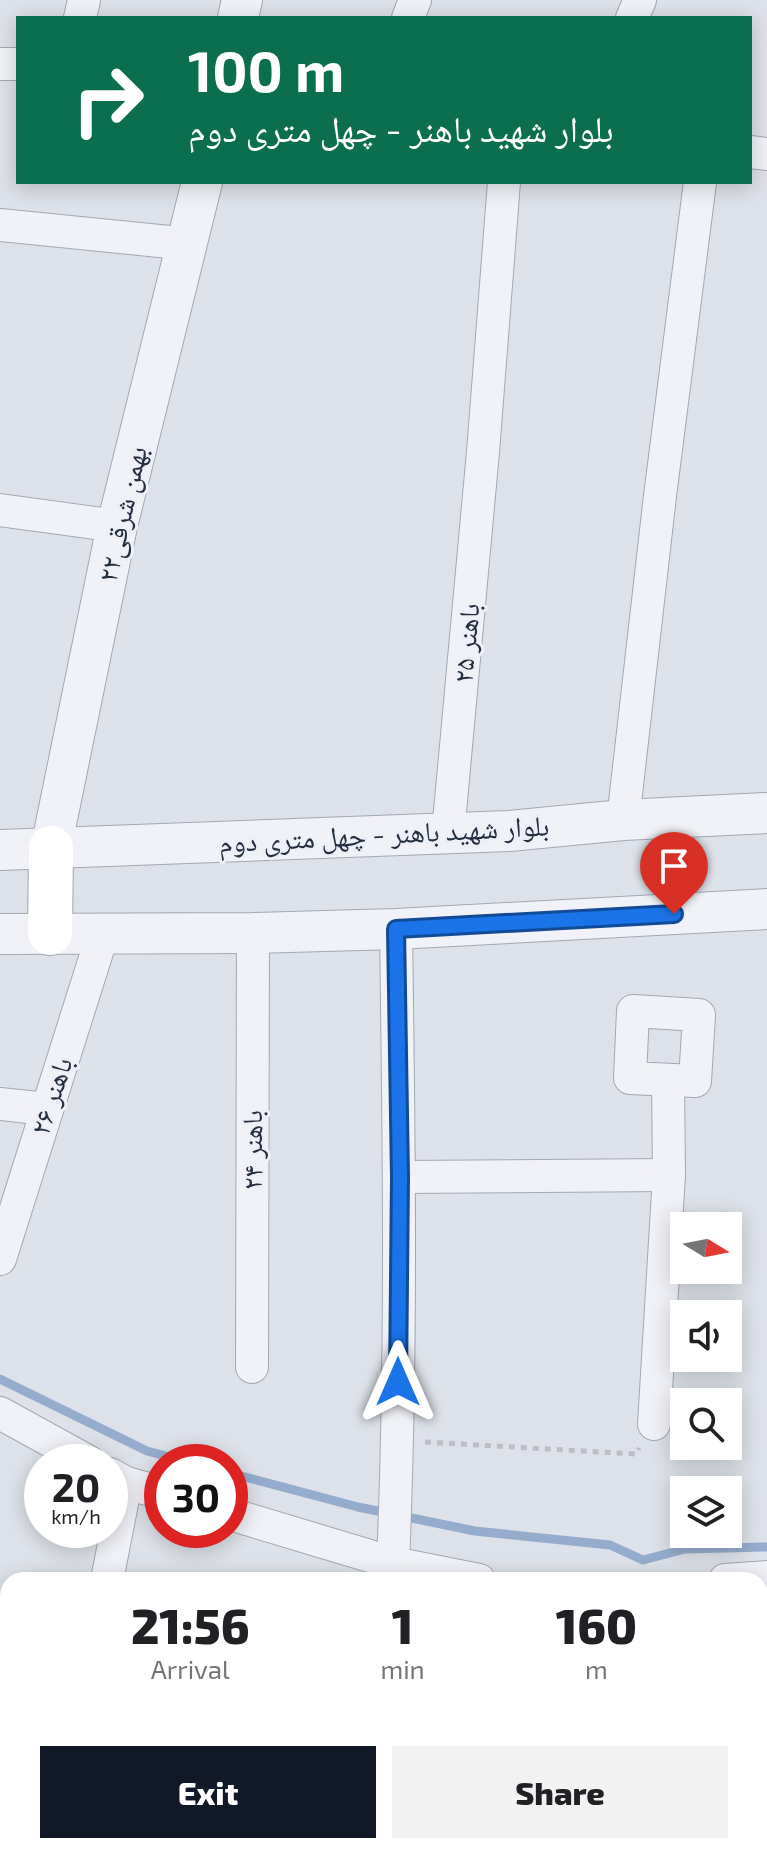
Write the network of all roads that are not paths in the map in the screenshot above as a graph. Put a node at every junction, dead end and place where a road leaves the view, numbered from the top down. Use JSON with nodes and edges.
{"nodes":[{"id":1,"x":202,"y":184,"type":"edge"},
{"id":2,"x":504,"y":184,"type":"edge"},
{"id":3,"x":700,"y":184,"type":"edge"},
{"id":4,"x":0,"y":225,"type":"edge"},
{"id":5,"x":189,"y":244,"type":"junction"},
{"id":6,"x":0,"y":510,"type":"edge"},
{"id":7,"x":117,"y":526,"type":"junction"},
{"id":8,"x":767,"y":813,"type":"edge"},
{"id":9,"x":623,"y":820,"type":"junction"},
{"id":10,"x":448,"y":833,"type":"junction"},
{"id":11,"x":51,"y":848,"type":"junction"},
{"id":12,"x":0,"y":850,"type":"edge"},
{"id":13,"x":767,"y":909,"type":"edge"},
{"id":14,"x":396,"y":929,"type":"junction"},
{"id":15,"x":50,"y":933,"type":"junction"},
{"id":16,"x":103,"y":933,"type":"junction"},
{"id":17,"x":253,"y":933,"type":"junction"},
{"id":18,"x":0,"y":934,"type":"edge"},
{"id":19,"x":668,"y":1080,"type":"dead end"},
{"id":20,"x":0,"y":1104,"type":"edge"},
{"id":21,"x":47,"y":1109,"type":"junction"},
{"id":22,"x":669,"y":1175,"type":"junction"},
{"id":23,"x":400,"y":1177,"type":"junction"},
{"id":24,"x":0,"y":1259,"type":"edge"},
{"id":25,"x":252,"y":1367,"type":"dead end"},
{"id":26,"x":0,"y":1413,"type":"edge"},
{"id":27,"x":654,"y":1424,"type":"road end"},
{"id":28,"x":56,"y":1444,"type":"edge"},
{"id":29,"x":248,"y":1520,"type":"edge"},
{"id":30,"x":110,"y":1548,"type":"edge"},
{"id":31,"x":392,"y":1571,"type":"edge"},
{"id":32,"x":108,"y":1572,"type":"edge"}],
"edges":[{"from":1,"to":5,"type":"street","name":"۲۲بهمن شرقی"},
{"from":2,"to":10,"type":"street","name":"باهنر ۲۵"},
{"from":3,"to":9,"type":"street"},
{"from":4,"to":5,"type":"street"},
{"from":5,"to":7,"type":"street","name":"۲۲بهمن شرقی"},
{"from":6,"to":7,"type":"street"},
{"from":7,"to":11,"type":"street","name":"۲۲بهمن شرقی"},
{"from":8,"to":9,"type":"street","name":"بلوار شهید باهنر - چهل متری دوم"},
{"from":9,"to":10,"type":"street","name":"بلوار شهید باهنر - چهل متری دوم"},
{"from":10,"to":11,"type":"street","name":"بلوار شهید باهنر - چهل متری دوم"},
{"from":11,"to":12,"type":"street","name":"بلوار شهید باهنر - چهل متری دوم"},
{"from":11,"to":15,"type":"main road"},
{"from":13,"to":14,"type":"street"},
{"from":14,"to":17,"type":"street"},
{"from":14,"to":23,"type":"street"},
{"from":15,"to":16,"type":"street"},
{"from":15,"to":18,"type":"street"},
{"from":16,"to":17,"type":"street"},
{"from":16,"to":21,"type":"street","name":"باهنر ۲۶"},
{"from":17,"to":25,"type":"street","name":"باهنر ۲۴"},
{"from":19,"to":22,"type":"street"},
{"from":20,"to":21,"type":"street"},
{"from":21,"to":24,"type":"street","name":"باهنر ۲۶"},
{"from":22,"to":23,"type":"street"},
{"from":22,"to":27,"type":"street"},
{"from":23,"to":31,"type":"street"},
{"from":26,"to":28,"type":"street"},
{"from":29,"to":31,"type":"street"},
{"from":30,"to":32,"type":"street"}]}
